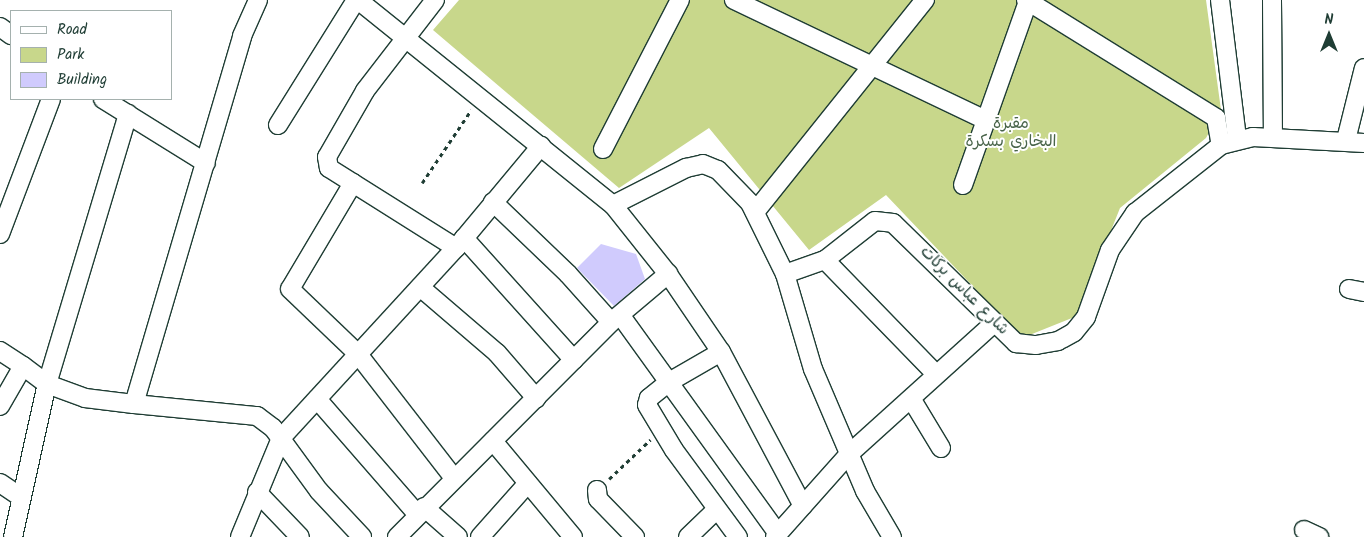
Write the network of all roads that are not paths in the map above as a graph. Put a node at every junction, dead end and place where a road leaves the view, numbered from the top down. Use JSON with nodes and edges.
{"nodes":[{"id":1,"x":258,"y":0,"type":"edge"},
{"id":2,"x":357,"y":0,"type":"edge"},
{"id":3,"x":435,"y":0,"type":"edge"},
{"id":4,"x":680,"y":0,"type":"edge"},
{"id":5,"x":734,"y":0,"type":"edge"},
{"id":6,"x":925,"y":0,"type":"edge"},
{"id":7,"x":1027,"y":0,"type":"edge"},
{"id":8,"x":1220,"y":0,"type":"edge"},
{"id":9,"x":1272,"y":0,"type":"edge"},
{"id":10,"x":404,"y":36,"type":"junction"},
{"id":11,"x":872,"y":66,"type":"junction"},
{"id":12,"x":1364,"y":68,"type":"edge"},
{"id":13,"x":51,"y":100,"type":"edge"},
{"id":14,"x":105,"y":100,"type":"edge"},
{"id":15,"x":128,"y":114,"type":"junction"},
{"id":16,"x":986,"y":120,"type":"junction"},
{"id":17,"x":278,"y":125,"type":"dead end"},
{"id":18,"x":1273,"y":137,"type":"junction"},
{"id":19,"x":1346,"y":140,"type":"junction"},
{"id":20,"x":1229,"y":142,"type":"junction"},
{"id":21,"x":1364,"y":143,"type":"edge"},
{"id":22,"x":540,"y":146,"type":"junction"},
{"id":23,"x":603,"y":149,"type":"dead end"},
{"id":24,"x":206,"y":164,"type":"junction"},
{"id":25,"x":353,"y":183,"type":"junction"},
{"id":26,"x":963,"y":185,"type":"dead end"},
{"id":27,"x":493,"y":202,"type":"junction"},
{"id":28,"x":613,"y":205,"type":"junction"},
{"id":29,"x":755,"y":212,"type":"junction"},
{"id":30,"x":0,"y":234,"type":"edge"},
{"id":31,"x":460,"y":243,"type":"junction"},
{"id":32,"x":824,"y":260,"type":"junction"},
{"id":33,"x":668,"y":274,"type":"junction"},
{"id":34,"x":785,"y":274,"type":"junction"},
{"id":35,"x":420,"y":287,"type":"junction"},
{"id":36,"x":616,"y":319,"type":"junction"},
{"id":37,"x":994,"y":323,"type":"junction"},
{"id":38,"x":0,"y":351,"type":"edge"},
{"id":39,"x":721,"y":352,"type":"junction"},
{"id":40,"x":358,"y":354,"type":"junction"},
{"id":41,"x":574,"y":360,"type":"junction"},
{"id":42,"x":23,"y":366,"type":"junction"},
{"id":43,"x":936,"y":374,"type":"junction"},
{"id":44,"x":669,"y":382,"type":"junction"},
{"id":45,"x":47,"y":384,"type":"junction"},
{"id":46,"x":536,"y":398,"type":"junction"},
{"id":47,"x":317,"y":399,"type":"junction"},
{"id":48,"x":912,"y":400,"type":"junction"},
{"id":49,"x":134,"y":404,"type":"junction"},
{"id":50,"x":0,"y":406,"type":"edge"},
{"id":51,"x":280,"y":438,"type":"junction"},
{"id":52,"x":492,"y":441,"type":"junction"},
{"id":53,"x":941,"y":448,"type":"dead end"},
{"id":54,"x":848,"y":455,"type":"junction"},
{"id":55,"x":454,"y":478,"type":"junction"},
{"id":56,"x":0,"y":483,"type":"edge"},
{"id":57,"x":528,"y":483,"type":"junction"},
{"id":58,"x":597,"y":490,"type":"road end"},
{"id":59,"x":257,"y":492,"type":"junction"},
{"id":60,"x":20,"y":497,"type":"junction"},
{"id":61,"x":803,"y":506,"type":"junction"},
{"id":62,"x":716,"y":510,"type":"junction"},
{"id":63,"x":420,"y":511,"type":"junction"},
{"id":64,"x":776,"y":535,"type":"edge"},
{"id":65,"x":887,"y":535,"type":"edge"},
{"id":66,"x":570,"y":536,"type":"edge"},
{"id":67,"x":13,"y":537,"type":"edge"},
{"id":68,"x":240,"y":537,"type":"edge"},
{"id":69,"x":300,"y":537,"type":"edge"},
{"id":70,"x":362,"y":537,"type":"edge"},
{"id":71,"x":397,"y":537,"type":"edge"},
{"id":72,"x":458,"y":537,"type":"edge"},
{"id":73,"x":480,"y":537,"type":"edge"},
{"id":74,"x":636,"y":537,"type":"edge"},
{"id":75,"x":688,"y":537,"type":"edge"},
{"id":76,"x":738,"y":537,"type":"edge"}],
"edges":[{"from":1,"to":24,"type":"street"},
{"from":2,"to":10,"type":"street"},
{"from":2,"to":17,"type":"street"},
{"from":3,"to":10,"type":"street"},
{"from":4,"to":23,"type":"street"},
{"from":5,"to":11,"type":"street"},
{"from":6,"to":11,"type":"street"},
{"from":7,"to":16,"type":"street"},
{"from":7,"to":20,"type":"street"},
{"from":8,"to":20,"type":"street"},
{"from":9,"to":18,"type":"street"},
{"from":10,"to":22,"type":"street"},
{"from":10,"to":25,"type":"street"},
{"from":11,"to":16,"type":"street"},
{"from":11,"to":29,"type":"street"},
{"from":12,"to":19,"type":"street"},
{"from":13,"to":30,"type":"street"},
{"from":14,"to":15,"type":"street"},
{"from":15,"to":24,"type":"street"},
{"from":15,"to":45,"type":"street"},
{"from":16,"to":26,"type":"street"},
{"from":18,"to":19,"type":"street"},
{"from":18,"to":20,"type":"street"},
{"from":19,"to":21,"type":"street"},
{"from":20,"to":37,"type":"street","name":"شارع عباس بركات"},
{"from":22,"to":27,"type":"street"},
{"from":22,"to":28,"type":"street"},
{"from":24,"to":49,"type":"street"},
{"from":25,"to":31,"type":"street"},
{"from":25,"to":40,"type":"street"},
{"from":27,"to":31,"type":"street"},
{"from":27,"to":36,"type":"street"},
{"from":28,"to":29,"type":"street"},
{"from":28,"to":33,"type":"street"},
{"from":29,"to":34,"type":"street"},
{"from":31,"to":35,"type":"street"},
{"from":31,"to":41,"type":"street"},
{"from":32,"to":34,"type":"street","name":"شارع عباس بركات"},
{"from":32,"to":37,"type":"street","name":"شارع عباس بركات"},
{"from":32,"to":43,"type":"street"},
{"from":33,"to":36,"type":"street"},
{"from":33,"to":39,"type":"street"},
{"from":34,"to":54,"type":"street"},
{"from":35,"to":40,"type":"street"},
{"from":35,"to":46,"type":"street"},
{"from":36,"to":41,"type":"street"},
{"from":36,"to":44,"type":"street"},
{"from":37,"to":43,"type":"street"},
{"from":38,"to":42,"type":"street"},
{"from":39,"to":44,"type":"street"},
{"from":39,"to":61,"type":"street"},
{"from":40,"to":47,"type":"street"},
{"from":40,"to":55,"type":"street"},
{"from":41,"to":46,"type":"street"},
{"from":42,"to":45,"type":"street"},
{"from":42,"to":50,"type":"street"},
{"from":43,"to":48,"type":"street"},
{"from":44,"to":62,"type":"street"},
{"from":44,"to":64,"type":"street"},
{"from":45,"to":49,"type":"street"},
{"from":45,"to":60,"type":"street"},
{"from":46,"to":52,"type":"street"},
{"from":47,"to":51,"type":"street"},
{"from":47,"to":63,"type":"street"},
{"from":48,"to":53,"type":"street"},
{"from":48,"to":54,"type":"street"},
{"from":49,"to":51,"type":"street"},
{"from":51,"to":59,"type":"street"},
{"from":51,"to":70,"type":"street"},
{"from":52,"to":55,"type":"street"},
{"from":52,"to":57,"type":"street"},
{"from":54,"to":61,"type":"street"},
{"from":54,"to":65,"type":"street"},
{"from":55,"to":63,"type":"street"},
{"from":56,"to":60,"type":"street"},
{"from":57,"to":66,"type":"street"},
{"from":57,"to":73,"type":"street"},
{"from":58,"to":74,"type":"street"},
{"from":59,"to":68,"type":"street"},
{"from":59,"to":69,"type":"street"},
{"from":60,"to":67,"type":"street"},
{"from":61,"to":64,"type":"street"},
{"from":62,"to":75,"type":"street"},
{"from":62,"to":76,"type":"street"},
{"from":63,"to":71,"type":"street"},
{"from":63,"to":72,"type":"street"}]}
